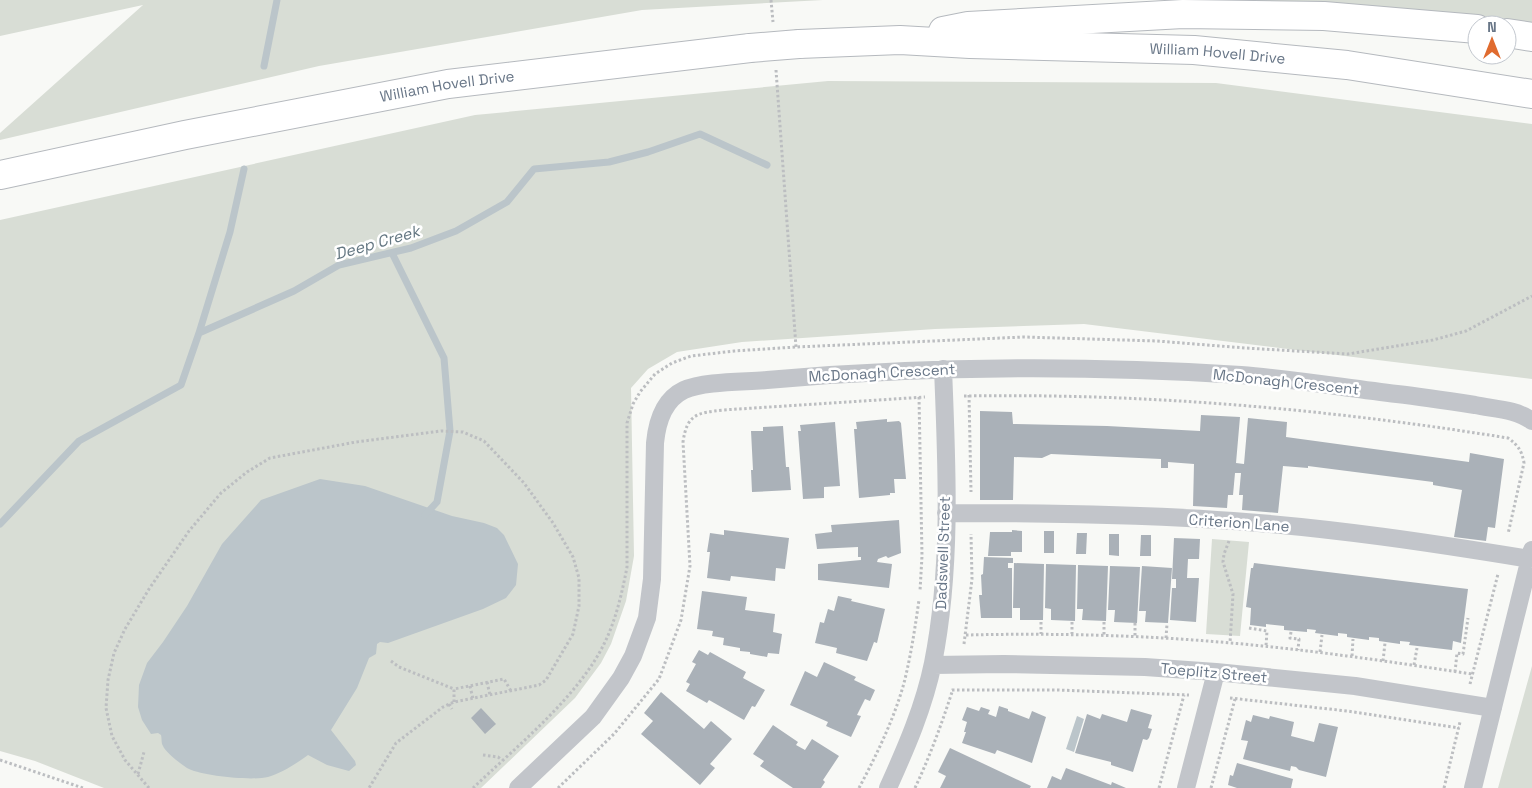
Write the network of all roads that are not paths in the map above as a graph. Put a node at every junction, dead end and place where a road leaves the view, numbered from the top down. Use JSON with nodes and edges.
{"nodes":[{"id":1,"x":1467,"y":28,"type":"edge"},
{"id":2,"x":1517,"y":34,"type":"edge"},
{"id":3,"x":1532,"y":36,"type":"edge"},
{"id":4,"x":900,"y":40,"type":"junction"},
{"id":5,"x":1532,"y":94,"type":"edge"},
{"id":6,"x":0,"y":175,"type":"edge"},
{"id":7,"x":943,"y":369,"type":"junction"},
{"id":8,"x":1532,"y":421,"type":"edge"},
{"id":9,"x":946,"y":513,"type":"junction"},
{"id":10,"x":1531,"y":555,"type":"edge"},
{"id":11,"x":933,"y":665,"type":"junction"},
{"id":12,"x":1216,"y":672,"type":"junction"},
{"id":13,"x":1493,"y":708,"type":"junction"},
{"id":14,"x":518,"y":788,"type":"edge"},
{"id":15,"x":888,"y":788,"type":"edge"},
{"id":16,"x":1186,"y":788,"type":"edge"},
{"id":17,"x":1473,"y":788,"type":"edge"}],
"edges":[{"from":1,"to":4,"type":"main road","name":"William Hovell Drive"},
{"from":2,"to":3,"type":"main road"},
{"from":4,"to":5,"type":"main road","name":"William Hovell Drive"},
{"from":4,"to":6,"type":"main road","name":"William Hovell Drive","bridge":true},
{"from":7,"to":8,"type":"street","name":"McDonagh Crescent"},
{"from":7,"to":9,"type":"street","name":"Dadswell Street"},
{"from":7,"to":14,"type":"street","name":"McDonagh Crescent"},
{"from":9,"to":10,"type":"street","name":"Criterion Lane"},
{"from":9,"to":11,"type":"street","name":"Dadswell Street"},
{"from":10,"to":13,"type":"street"},
{"from":11,"to":12,"type":"street","name":"Toeplitz Street"},
{"from":11,"to":15,"type":"street","name":"Dadswell Street"},
{"from":12,"to":13,"type":"street","name":"Toeplitz Street"},
{"from":12,"to":16,"type":"street"},
{"from":13,"to":17,"type":"street"}]}
